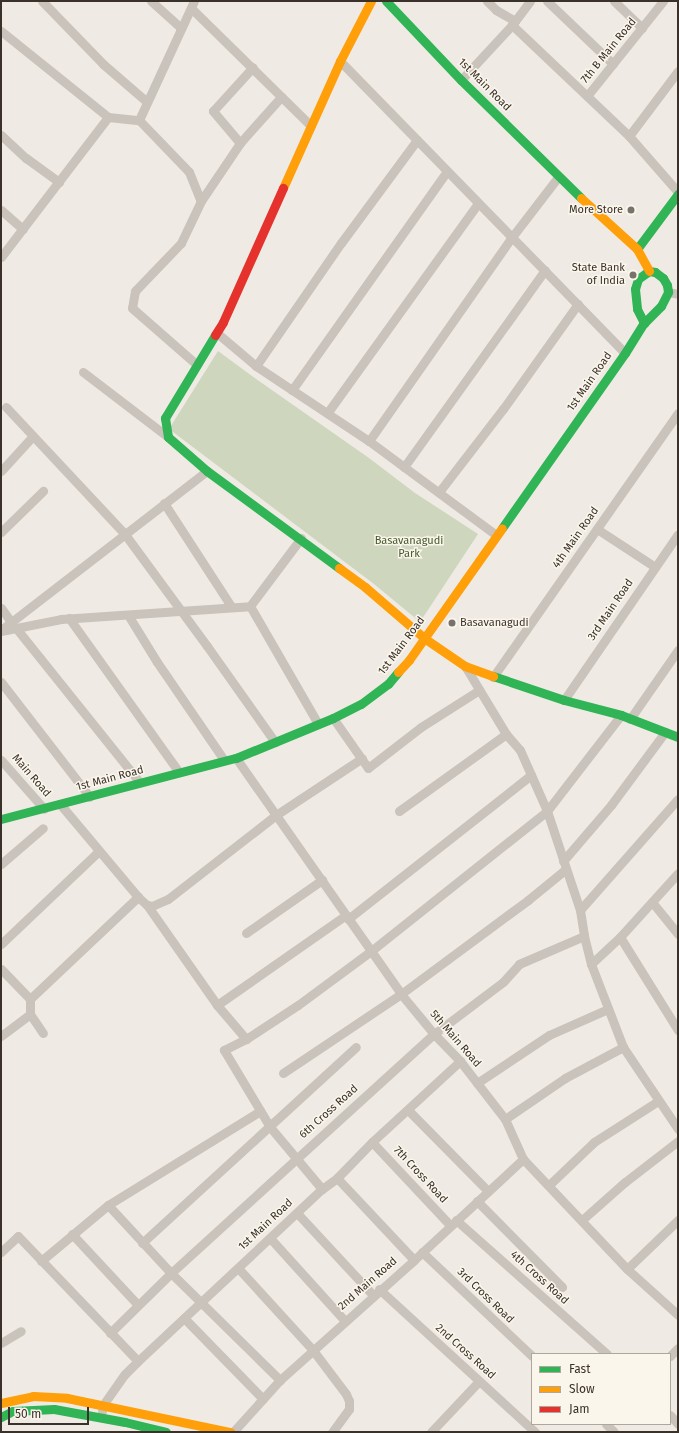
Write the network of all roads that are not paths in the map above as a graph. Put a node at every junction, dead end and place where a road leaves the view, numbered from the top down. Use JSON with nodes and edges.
{"nodes":[{"id":1,"x":42,"y":1,"type":"edge"},
{"id":2,"x":151,"y":1,"type":"edge"},
{"id":3,"x":371,"y":1,"type":"edge"},
{"id":4,"x":386,"y":1,"type":"edge"},
{"id":5,"x":487,"y":1,"type":"edge"},
{"id":6,"x":530,"y":1,"type":"edge"},
{"id":7,"x":547,"y":1,"type":"edge"},
{"id":8,"x":614,"y":1,"type":"edge"},
{"id":9,"x":664,"y":1,"type":"edge"},
{"id":10,"x":192,"y":4,"type":"edge"},
{"id":11,"x":513,"y":23,"type":"junction"},
{"id":12,"x":181,"y":28,"type":"junction"},
{"id":13,"x":642,"y":28,"type":"junction"},
{"id":14,"x":1,"y":31,"type":"edge"},
{"id":15,"x":340,"y":61,"type":"junction"},
{"id":16,"x":613,"y":64,"type":"junction"},
{"id":17,"x":253,"y":67,"type":"junction"},
{"id":18,"x":678,"y":71,"type":"edge"},
{"id":19,"x":461,"y":80,"type":"junction"},
{"id":20,"x":587,"y":96,"type":"junction"},
{"id":21,"x":281,"y":97,"type":"junction"},
{"id":22,"x":147,"y":102,"type":"junction"},
{"id":23,"x":108,"y":117,"type":"junction"},
{"id":24,"x":139,"y":120,"type":"junction"},
{"id":25,"x":311,"y":126,"type":"junction"},
{"id":26,"x":1,"y":136,"type":"edge"},
{"id":27,"x":629,"y":136,"type":"junction"},
{"id":28,"x":417,"y":140,"type":"junction"},
{"id":29,"x":240,"y":143,"type":"junction"},
{"id":30,"x":447,"y":170,"type":"junction"},
{"id":31,"x":558,"y":176,"type":"junction"},
{"id":32,"x":59,"y":182,"type":"junction"},
{"id":33,"x":678,"y":193,"type":"edge"},
{"id":34,"x":200,"y":201,"type":"junction"},
{"id":35,"x":478,"y":203,"type":"junction"},
{"id":36,"x":1,"y":210,"type":"edge"},
{"id":37,"x":23,"y":229,"type":"junction"},
{"id":38,"x":512,"y":237,"type":"junction"},
{"id":39,"x":637,"y":248,"type":"junction"},
{"id":40,"x":1,"y":257,"type":"edge"},
{"id":41,"x":545,"y":270,"type":"junction"},
{"id":42,"x":649,"y":271,"type":"junction"},
{"id":43,"x":668,"y":292,"type":"junction"},
{"id":44,"x":678,"y":294,"type":"edge"},
{"id":45,"x":578,"y":304,"type":"junction"},
{"id":46,"x":644,"y":323,"type":"junction"},
{"id":47,"x":217,"y":332,"type":"junction"},
{"id":48,"x":625,"y":353,"type":"junction"},
{"id":49,"x":196,"y":365,"type":"junction"},
{"id":50,"x":256,"y":366,"type":"junction"},
{"id":51,"x":83,"y":372,"type":"dead end"},
{"id":52,"x":292,"y":390,"type":"junction"},
{"id":53,"x":6,"y":407,"type":"dead end"},
{"id":54,"x":328,"y":412,"type":"junction"},
{"id":55,"x":678,"y":413,"type":"edge"},
{"id":56,"x":33,"y":436,"type":"junction"},
{"id":57,"x":168,"y":437,"type":"junction"},
{"id":58,"x":369,"y":441,"type":"junction"},
{"id":59,"x":404,"y":467,"type":"junction"},
{"id":60,"x":1,"y":471,"type":"edge"},
{"id":61,"x":207,"y":471,"type":"junction"},
{"id":62,"x":43,"y":491,"type":"dead end"},
{"id":63,"x":439,"y":492,"type":"junction"},
{"id":64,"x":164,"y":503,"type":"junction"},
{"id":65,"x":597,"y":529,"type":"junction"},
{"id":66,"x":1,"y":532,"type":"edge"},
{"id":67,"x":124,"y":533,"type":"junction"},
{"id":68,"x":678,"y":534,"type":"edge"},
{"id":69,"x":496,"y":535,"type":"junction"},
{"id":70,"x":301,"y":538,"type":"junction"},
{"id":71,"x":655,"y":567,"type":"junction"},
{"id":72,"x":231,"y":606,"type":"junction"},
{"id":73,"x":250,"y":606,"type":"junction"},
{"id":74,"x":1,"y":608,"type":"edge"},
{"id":75,"x":181,"y":610,"type":"junction"},
{"id":76,"x":128,"y":615,"type":"junction"},
{"id":77,"x":69,"y":618,"type":"junction"},
{"id":78,"x":14,"y":625,"type":"junction"},
{"id":79,"x":1,"y":631,"type":"edge"},
{"id":80,"x":424,"y":638,"type":"junction"},
{"id":81,"x":678,"y":650,"type":"edge"},
{"id":82,"x":465,"y":666,"type":"junction"},
{"id":83,"x":493,"y":677,"type":"junction"},
{"id":84,"x":1,"y":682,"type":"edge"},
{"id":85,"x":479,"y":690,"type":"junction"},
{"id":86,"x":564,"y":700,"type":"junction"},
{"id":87,"x":621,"y":715,"type":"junction"},
{"id":88,"x":333,"y":718,"type":"junction"},
{"id":89,"x":630,"y":719,"type":"junction"},
{"id":90,"x":318,"y":724,"type":"junction"},
{"id":91,"x":665,"y":732,"type":"junction"},
{"id":92,"x":506,"y":734,"type":"junction"},
{"id":93,"x":678,"y":737,"type":"edge"},
{"id":94,"x":275,"y":742,"type":"junction"},
{"id":95,"x":236,"y":758,"type":"junction"},
{"id":96,"x":362,"y":758,"type":"junction"},
{"id":97,"x":1,"y":760,"type":"edge"},
{"id":98,"x":224,"y":760,"type":"junction"},
{"id":99,"x":179,"y":772,"type":"junction"},
{"id":100,"x":531,"y":775,"type":"junction"},
{"id":101,"x":140,"y":783,"type":"junction"},
{"id":102,"x":90,"y":797,"type":"junction"},
{"id":103,"x":678,"y":799,"type":"edge"},
{"id":104,"x":60,"y":804,"type":"junction"},
{"id":105,"x":44,"y":809,"type":"junction"},
{"id":106,"x":398,"y":811,"type":"dead end"},
{"id":107,"x":547,"y":811,"type":"junction"},
{"id":108,"x":276,"y":815,"type":"junction"},
{"id":109,"x":1,"y":819,"type":"edge"},
{"id":110,"x":43,"y":828,"type":"dead end"},
{"id":111,"x":99,"y":852,"type":"junction"},
{"id":112,"x":1,"y":864,"type":"edge"},
{"id":113,"x":565,"y":865,"type":"junction"},
{"id":114,"x":678,"y":873,"type":"edge"},
{"id":115,"x":322,"y":880,"type":"junction"},
{"id":116,"x":138,"y":897,"type":"junction"},
{"id":117,"x":652,"y":902,"type":"junction"},
{"id":118,"x":147,"y":905,"type":"junction"},
{"id":119,"x":580,"y":910,"type":"junction"},
{"id":120,"x":347,"y":917,"type":"junction"},
{"id":121,"x":246,"y":934,"type":"dead end"},
{"id":122,"x":678,"y":934,"type":"edge"},
{"id":123,"x":584,"y":936,"type":"junction"},
{"id":124,"x":620,"y":937,"type":"junction"},
{"id":125,"x":1,"y":944,"type":"edge"},
{"id":126,"x":371,"y":951,"type":"junction"},
{"id":127,"x":591,"y":964,"type":"junction"},
{"id":128,"x":1,"y":970,"type":"edge"},
{"id":129,"x":401,"y":994,"type":"junction"},
{"id":130,"x":30,"y":999,"type":"junction"},
{"id":131,"x":217,"y":1005,"type":"junction"},
{"id":132,"x":608,"y":1009,"type":"junction"},
{"id":133,"x":30,"y":1014,"type":"junction"},
{"id":134,"x":678,"y":1030,"type":"edge"},
{"id":135,"x":43,"y":1033,"type":"dead end"},
{"id":136,"x":434,"y":1034,"type":"junction"},
{"id":137,"x":1,"y":1036,"type":"edge"},
{"id":138,"x":246,"y":1039,"type":"junction"},
{"id":139,"x":356,"y":1047,"type":"dead end"},
{"id":140,"x":623,"y":1047,"type":"junction"},
{"id":141,"x":460,"y":1061,"type":"junction"},
{"id":142,"x":283,"y":1073,"type":"dead end"},
{"id":143,"x":476,"y":1083,"type":"junction"},
{"id":144,"x":658,"y":1101,"type":"junction"},
{"id":145,"x":408,"y":1110,"type":"junction"},
{"id":146,"x":260,"y":1111,"type":"junction"},
{"id":147,"x":505,"y":1119,"type":"junction"},
{"id":148,"x":270,"y":1127,"type":"junction"},
{"id":149,"x":678,"y":1129,"type":"edge"},
{"id":150,"x":678,"y":1141,"type":"edge"},
{"id":151,"x":372,"y":1142,"type":"junction"},
{"id":152,"x":296,"y":1159,"type":"junction"},
{"id":153,"x":523,"y":1159,"type":"junction"},
{"id":154,"x":337,"y":1178,"type":"junction"},
{"id":155,"x":549,"y":1185,"type":"junction"},
{"id":156,"x":322,"y":1189,"type":"junction"},
{"id":157,"x":488,"y":1191,"type":"junction"},
{"id":158,"x":477,"y":1201,"type":"junction"},
{"id":159,"x":108,"y":1205,"type":"junction"},
{"id":160,"x":297,"y":1213,"type":"junction"},
{"id":161,"x":582,"y":1220,"type":"junction"},
{"id":162,"x":678,"y":1220,"type":"edge"},
{"id":163,"x":453,"y":1222,"type":"junction"},
{"id":164,"x":72,"y":1234,"type":"junction"},
{"id":165,"x":270,"y":1238,"type":"junction"},
{"id":166,"x":142,"y":1243,"type":"junction"},
{"id":167,"x":1,"y":1252,"type":"edge"},
{"id":168,"x":422,"y":1252,"type":"junction"},
{"id":169,"x":414,"y":1260,"type":"junction"},
{"id":170,"x":41,"y":1261,"type":"junction"},
{"id":171,"x":238,"y":1268,"type":"junction"},
{"id":172,"x":627,"y":1269,"type":"junction"},
{"id":173,"x":171,"y":1273,"type":"junction"},
{"id":174,"x":562,"y":1287,"type":"dead end"},
{"id":175,"x":376,"y":1292,"type":"junction"},
{"id":176,"x":202,"y":1302,"type":"junction"},
{"id":177,"x":138,"y":1305,"type":"junction"},
{"id":178,"x":678,"y":1315,"type":"edge"},
{"id":179,"x":184,"y":1318,"type":"junction"},
{"id":180,"x":345,"y":1321,"type":"junction"},
{"id":181,"x":21,"y":1331,"type":"dead end"},
{"id":182,"x":110,"y":1333,"type":"junction"},
{"id":183,"x":1,"y":1343,"type":"edge"},
{"id":184,"x":312,"y":1349,"type":"junction"},
{"id":185,"x":606,"y":1353,"type":"edge"},
{"id":186,"x":531,"y":1355,"type":"edge"},
{"id":187,"x":138,"y":1361,"type":"junction"},
{"id":188,"x":280,"y":1380,"type":"junction"},
{"id":189,"x":479,"y":1381,"type":"junction"},
{"id":190,"x":262,"y":1399,"type":"junction"},
{"id":191,"x":1,"y":1403,"type":"edge"},
{"id":192,"x":103,"y":1405,"type":"junction"},
{"id":193,"x":671,"y":1416,"type":"edge"},
{"id":194,"x":1,"y":1417,"type":"edge"},
{"id":195,"x":101,"y":1417,"type":"junction"},
{"id":196,"x":678,"y":1424,"type":"edge"},
{"id":197,"x":163,"y":1432,"type":"edge"},
{"id":198,"x":230,"y":1432,"type":"edge"},
{"id":199,"x":233,"y":1432,"type":"edge"},
{"id":200,"x":332,"y":1432,"type":"edge"},
{"id":201,"x":431,"y":1432,"type":"edge"},
{"id":202,"x":535,"y":1432,"type":"edge"}],
"edges":[{"from":1,"to":22,"type":"street"},
{"from":2,"to":12,"type":"street"},
{"from":3,"to":15,"type":"main road"},
{"from":4,"to":19,"type":"main road","name":"1st Main Road"},
{"from":5,"to":11,"type":"street"},
{"from":6,"to":11,"type":"street"},
{"from":7,"to":16,"type":"street"},
{"from":8,"to":13,"type":"street"},
{"from":9,"to":13,"type":"street","name":"7th B Main Road"},
{"from":10,"to":12,"type":"street"},
{"from":10,"to":17,"type":"street"},
{"from":11,"to":19,"type":"street"},
{"from":11,"to":20,"type":"street"},
{"from":12,"to":22,"type":"street"},
{"from":13,"to":16,"type":"street","name":"7th B Main Road"},
{"from":14,"to":23,"type":"street"},
{"from":15,"to":25,"type":"main road"},
{"from":15,"to":28,"type":"street"},
{"from":16,"to":20,"type":"street","name":"7th B Main Road"},
{"from":17,"to":21,"type":"street"},
{"from":17,"to":29,"type":"street"},
{"from":18,"to":27,"type":"street"},
{"from":19,"to":31,"type":"main road","name":"1st Main Road"},
{"from":20,"to":27,"type":"street"},
{"from":21,"to":25,"type":"street"},
{"from":21,"to":29,"type":"street"},
{"from":22,"to":24,"type":"street"},
{"from":23,"to":24,"type":"street"},
{"from":23,"to":32,"type":"street"},
{"from":24,"to":34,"type":"street"},
{"from":25,"to":47,"type":"main road"},
{"from":26,"to":32,"type":"street"},
{"from":27,"to":33,"type":"street"},
{"from":28,"to":30,"type":"street"},
{"from":28,"to":50,"type":"street"},
{"from":29,"to":34,"type":"street"},
{"from":30,"to":35,"type":"street"},
{"from":30,"to":52,"type":"street"},
{"from":31,"to":38,"type":"street"},
{"from":31,"to":39,"type":"main road","name":"1st Main Road"},
{"from":32,"to":37,"type":"street"},
{"from":33,"to":39,"type":"main road"},
{"from":34,"to":49,"type":"street"},
{"from":35,"to":38,"type":"street"},
{"from":35,"to":54,"type":"street"},
{"from":36,"to":37,"type":"street"},
{"from":37,"to":40,"type":"street"},
{"from":38,"to":41,"type":"street"},
{"from":38,"to":58,"type":"street"},
{"from":39,"to":42,"type":"main road","name":"1st Main Road"},
{"from":41,"to":45,"type":"street"},
{"from":41,"to":59,"type":"street"},
{"from":42,"to":43,"type":"main road"},
{"from":42,"to":46,"type":"main road"},
{"from":43,"to":44,"type":"street"},
{"from":43,"to":46,"type":"main road","name":"1st Main Road"},
{"from":45,"to":48,"type":"street"},
{"from":45,"to":63,"type":"street"},
{"from":46,"to":48,"type":"main road","name":"1st Main Road"},
{"from":47,"to":49,"type":"main road"},
{"from":47,"to":50,"type":"street"},
{"from":48,"to":69,"type":"main road","name":"1st Main Road"},
{"from":49,"to":57,"type":"main road"},
{"from":50,"to":52,"type":"street"},
{"from":51,"to":57,"type":"street"},
{"from":52,"to":54,"type":"street"},
{"from":53,"to":56,"type":"street"},
{"from":54,"to":58,"type":"street"},
{"from":55,"to":65,"type":"street","name":"4th Main Road"},
{"from":56,"to":60,"type":"street"},
{"from":56,"to":67,"type":"street"},
{"from":57,"to":61,"type":"main road"},
{"from":58,"to":59,"type":"street"},
{"from":59,"to":63,"type":"street"},
{"from":61,"to":64,"type":"street"},
{"from":61,"to":70,"type":"main road"},
{"from":62,"to":66,"type":"street"},
{"from":63,"to":69,"type":"street"},
{"from":64,"to":67,"type":"street"},
{"from":64,"to":72,"type":"street"},
{"from":65,"to":71,"type":"street"},
{"from":65,"to":83,"type":"street","name":"4th Main Road"},
{"from":67,"to":75,"type":"street"},
{"from":67,"to":78,"type":"street"},
{"from":68,"to":71,"type":"street","name":"3rd Main Road"},
{"from":69,"to":80,"type":"main road","name":"1st Main Road"},
{"from":70,"to":73,"type":"street"},
{"from":70,"to":80,"type":"main road"},
{"from":71,"to":86,"type":"street","name":"3rd Main Road"},
{"from":72,"to":73,"type":"street"},
{"from":72,"to":75,"type":"street"},
{"from":73,"to":90,"type":"street"},
{"from":74,"to":78,"type":"street"},
{"from":75,"to":76,"type":"street"},
{"from":75,"to":94,"type":"street"},
{"from":76,"to":77,"type":"street"},
{"from":76,"to":98,"type":"street"},
{"from":77,"to":78,"type":"street"},
{"from":77,"to":99,"type":"street"},
{"from":78,"to":79,"type":"street"},
{"from":78,"to":101,"type":"street"},
{"from":80,"to":82,"type":"main road"},
{"from":80,"to":88,"type":"main road","name":"1st Main Road"},
{"from":81,"to":89,"type":"street"},
{"from":82,"to":83,"type":"main road"},
{"from":82,"to":85,"type":"street"},
{"from":83,"to":86,"type":"main road"},
{"from":84,"to":102,"type":"street"},
{"from":85,"to":92,"type":"street"},
{"from":85,"to":96,"type":"street"},
{"from":86,"to":87,"type":"main road"},
{"from":87,"to":89,"type":"main road"},
{"from":87,"to":107,"type":"street"},
{"from":88,"to":90,"type":"main road","name":"1st Main Road"},
{"from":88,"to":96,"type":"street"},
{"from":89,"to":91,"type":"main road"},
{"from":90,"to":94,"type":"main road","name":"1st Main Road"},
{"from":91,"to":93,"type":"main road"},
{"from":91,"to":113,"type":"street"},
{"from":92,"to":100,"type":"street"},
{"from":92,"to":106,"type":"street"},
{"from":94,"to":95,"type":"main road","name":"1st Main Road"},
{"from":95,"to":98,"type":"main road","name":"1st Main Road"},
{"from":95,"to":108,"type":"street","name":"5th Main Road"},
{"from":96,"to":108,"type":"street"},
{"from":97,"to":105,"type":"street","name":"Main Road"},
{"from":98,"to":99,"type":"main road","name":"1st Main Road"},
{"from":99,"to":101,"type":"main road","name":"1st Main Road"},
{"from":100,"to":107,"type":"street"},
{"from":100,"to":120,"type":"street"},
{"from":101,"to":102,"type":"main road","name":"1st Main Road"},
{"from":102,"to":104,"type":"main road","name":"1st Main Road"},
{"from":103,"to":119,"type":"street"},
{"from":104,"to":105,"type":"main road","name":"1st Main Road"},
{"from":104,"to":111,"type":"street"},
{"from":105,"to":109,"type":"main road","name":"1st Main Road"},
{"from":107,"to":113,"type":"street"},
{"from":107,"to":126,"type":"street"},
{"from":108,"to":115,"type":"street","name":"5th Main Road"},
{"from":108,"to":118,"type":"street"},
{"from":110,"to":112,"type":"street"},
{"from":111,"to":116,"type":"street"},
{"from":111,"to":125,"type":"street"},
{"from":113,"to":119,"type":"street"},
{"from":113,"to":129,"type":"street"},
{"from":114,"to":117,"type":"street"},
{"from":115,"to":120,"type":"street","name":"5th Main Road"},
{"from":115,"to":121,"type":"street"},
{"from":116,"to":118,"type":"street"},
{"from":116,"to":130,"type":"street"},
{"from":117,"to":122,"type":"street"},
{"from":117,"to":124,"type":"street"},
{"from":118,"to":131,"type":"street"},
{"from":119,"to":123,"type":"street"},
{"from":120,"to":126,"type":"street","name":"5th Main Road"},
{"from":120,"to":131,"type":"street"},
{"from":123,"to":127,"type":"street"},
{"from":123,"to":136,"type":"street","name":"6th Cross Road"},
{"from":124,"to":127,"type":"street"},
{"from":124,"to":134,"type":"street"},
{"from":126,"to":129,"type":"street","name":"5th Main Road"},
{"from":126,"to":138,"type":"street"},
{"from":127,"to":132,"type":"street"},
{"from":128,"to":130,"type":"street"},
{"from":129,"to":136,"type":"street","name":"5th Main Road"},
{"from":129,"to":142,"type":"street"},
{"from":130,"to":133,"type":"street"},
{"from":131,"to":138,"type":"street"},
{"from":132,"to":140,"type":"street"},
{"from":132,"to":143,"type":"street"},
{"from":133,"to":135,"type":"street"},
{"from":133,"to":137,"type":"street"},
{"from":136,"to":141,"type":"street","name":"5th Main Road"},
{"from":136,"to":152,"type":"street","name":"6th Cross Road"},
{"from":138,"to":146,"type":"street"},
{"from":139,"to":148,"type":"street"},
{"from":140,"to":144,"type":"street"},
{"from":140,"to":147,"type":"street"},
{"from":141,"to":143,"type":"street","name":"5th Main Road"},
{"from":141,"to":145,"type":"street","name":"1st Main Road"},
{"from":143,"to":147,"type":"street","name":"5th Main Road"},
{"from":144,"to":149,"type":"street"},
{"from":144,"to":155,"type":"street"},
{"from":145,"to":151,"type":"street","name":"1st Main Road"},
{"from":145,"to":157,"type":"street"},
{"from":146,"to":148,"type":"street"},
{"from":146,"to":159,"type":"street"},
{"from":147,"to":153,"type":"street","name":"5th Main Road"},
{"from":148,"to":152,"type":"street"},
{"from":148,"to":166,"type":"street"},
{"from":150,"to":161,"type":"street"},
{"from":151,"to":154,"type":"street","name":"1st Main Road"},
{"from":151,"to":163,"type":"street","name":"7th Cross Road"},
{"from":152,"to":156,"type":"street"},
{"from":152,"to":173,"type":"street","name":"6th Cross Road"},
{"from":153,"to":155,"type":"street","name":"5th Main Road"},
{"from":153,"to":157,"type":"street","name":"2nd Main Road"},
{"from":154,"to":156,"type":"street","name":"1st Main Road"},
{"from":154,"to":169,"type":"street"},
{"from":155,"to":161,"type":"street","name":"5th Main Road"},
{"from":156,"to":160,"type":"street","name":"1st Main Road"},
{"from":157,"to":158,"type":"street","name":"2nd Main Road"},
{"from":158,"to":163,"type":"street","name":"2nd Main Road"},
{"from":158,"to":174,"type":"street"},
{"from":159,"to":164,"type":"street"},
{"from":159,"to":166,"type":"street"},
{"from":160,"to":165,"type":"street","name":"1st Main Road"},
{"from":160,"to":175,"type":"street","name":"2nd Cross Road"},
{"from":161,"to":172,"type":"street","name":"5th Main Road"},
{"from":162,"to":172,"type":"street"},
{"from":163,"to":168,"type":"street","name":"2nd Main Road"},
{"from":163,"to":185,"type":"street","name":"4th Cross Road"},
{"from":164,"to":170,"type":"street"},
{"from":164,"to":177,"type":"street"},
{"from":165,"to":171,"type":"street","name":"1st Main Road"},
{"from":165,"to":180,"type":"street"},
{"from":166,"to":173,"type":"street"},
{"from":167,"to":170,"type":"street"},
{"from":168,"to":169,"type":"street","name":"2nd Main Road"},
{"from":168,"to":186,"type":"street","name":"3rd Cross Road"},
{"from":169,"to":175,"type":"street","name":"2nd Main Road"},
{"from":170,"to":182,"type":"street"},
{"from":171,"to":176,"type":"street","name":"1st Main Road"},
{"from":171,"to":184,"type":"street"},
{"from":172,"to":178,"type":"street","name":"5th Main Road"},
{"from":173,"to":176,"type":"street"},
{"from":173,"to":177,"type":"street","name":"6th Cross Road"},
{"from":175,"to":180,"type":"street","name":"2nd Main Road"},
{"from":175,"to":189,"type":"street","name":"2nd Cross Road"},
{"from":176,"to":179,"type":"street","name":"1st Main Road"},
{"from":176,"to":188,"type":"street"},
{"from":177,"to":182,"type":"street","name":"6th Cross Road"},
{"from":179,"to":187,"type":"street","name":"1st Main Road"},
{"from":179,"to":190,"type":"street"},
{"from":180,"to":184,"type":"street","name":"2nd Main Road"},
{"from":181,"to":183,"type":"street"},
{"from":182,"to":187,"type":"street"},
{"from":184,"to":188,"type":"street","name":"2nd Main Road"},
{"from":184,"to":200,"type":"street"},
{"from":187,"to":192,"type":"street","name":"1st Main Road"},
{"from":188,"to":190,"type":"street","name":"2nd Main Road"},
{"from":189,"to":201,"type":"street"},
{"from":189,"to":202,"type":"street","name":"2nd Cross Road"},
{"from":190,"to":199,"type":"street","name":"2nd Main Road"},
{"from":191,"to":192,"type":"main road"},
{"from":192,"to":195,"type":"street","name":"1st Main Road"},
{"from":192,"to":198,"type":"main road"},
{"from":193,"to":196,"type":"street"},
{"from":194,"to":195,"type":"main road"},
{"from":195,"to":197,"type":"main road"}]}
